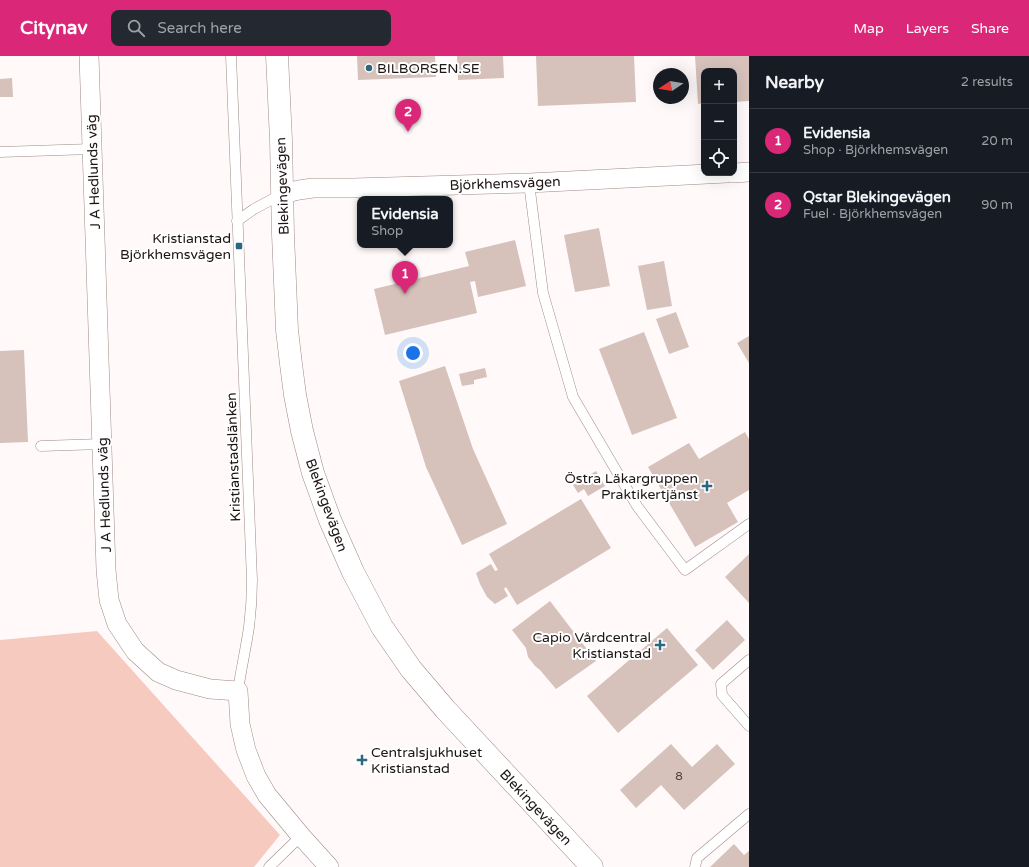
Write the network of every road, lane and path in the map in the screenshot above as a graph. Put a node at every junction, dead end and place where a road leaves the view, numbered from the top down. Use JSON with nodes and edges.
{"nodes":[{"id":1,"x":89,"y":56,"type":"edge"},
{"id":2,"x":231,"y":56,"type":"edge"},
{"id":3,"x":277,"y":56,"type":"edge"},
{"id":4,"x":92,"y":149,"type":"junction"},
{"id":5,"x":0,"y":152,"type":"edge"},
{"id":6,"x":749,"y":172,"type":"edge"},
{"id":7,"x":737,"y":173,"type":"edge"},
{"id":8,"x":701,"y":174,"type":"edge"},
{"id":9,"x":529,"y":183,"type":"junction"},
{"id":10,"x":282,"y":194,"type":"junction"},
{"id":11,"x":237,"y":221,"type":"junction"},
{"id":12,"x":102,"y":444,"type":"junction"},
{"id":13,"x":41,"y":446,"type":"dead end"},
{"id":14,"x":749,"y":524,"type":"edge"},
{"id":15,"x":749,"y":660,"type":"edge"},
{"id":16,"x":238,"y":691,"type":"junction"},
{"id":17,"x":749,"y":726,"type":"edge"},
{"id":18,"x":749,"y":814,"type":"edge"},
{"id":19,"x":301,"y":836,"type":"junction"},
{"id":20,"x":587,"y":865,"type":"edge"},
{"id":21,"x":269,"y":867,"type":"edge"},
{"id":22,"x":329,"y":867,"type":"edge"},
{"id":23,"x":695,"y":867,"type":"edge"}],
"edges":[{"from":1,"to":4,"type":"street","name":"J A Hedlunds väg"},
{"from":2,"to":11,"type":"lane","name":"Kristianstadslänken"},
{"from":3,"to":10,"type":"main road","name":"Blekingevägen"},
{"from":4,"to":5,"type":"lane"},
{"from":4,"to":12,"type":"street","name":"J A Hedlunds väg"},
{"from":6,"to":7,"type":"street"},
{"from":8,"to":9,"type":"street","name":"Björkhemsvägen"},
{"from":9,"to":10,"type":"street","name":"Björkhemsvägen"},
{"from":9,"to":14,"type":"lane"},
{"from":10,"to":11,"type":"lane"},
{"from":10,"to":20,"type":"main road","name":"Blekingevägen"},
{"from":11,"to":16,"type":"lane","name":"Kristianstadslänken"},
{"from":12,"to":13,"type":"lane"},
{"from":12,"to":16,"type":"street","name":"J A Hedlunds väg"},
{"from":15,"to":17,"type":"lane"},
{"from":16,"to":19,"type":"street"},
{"from":18,"to":23,"type":"lane"},
{"from":19,"to":21,"type":"lane"},
{"from":19,"to":22,"type":"street"}]}
